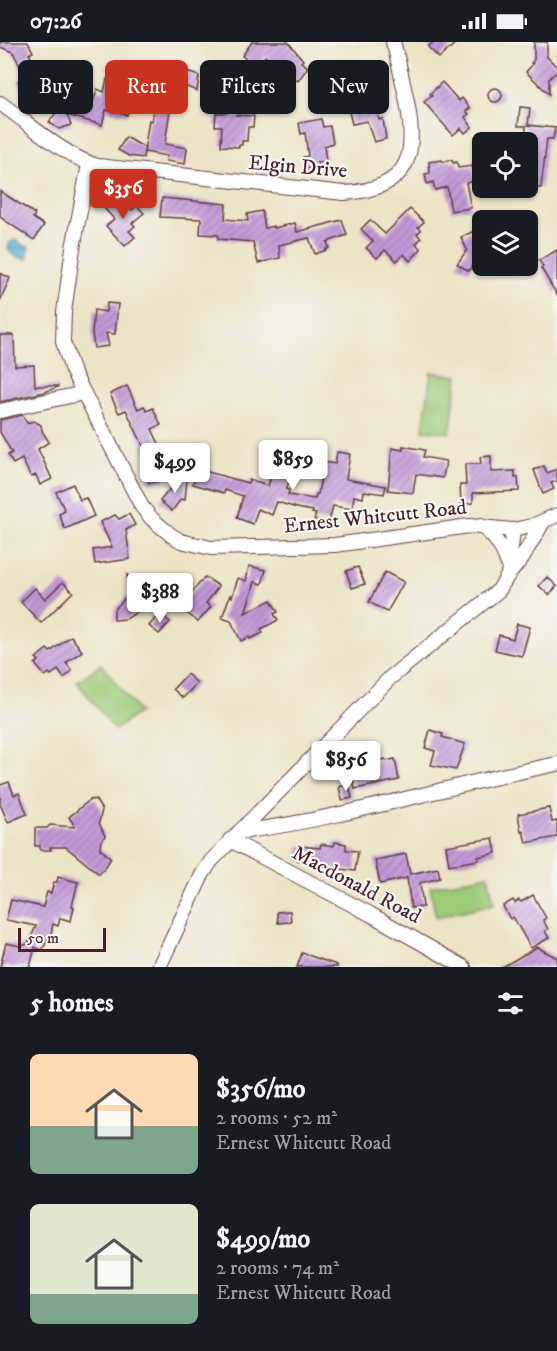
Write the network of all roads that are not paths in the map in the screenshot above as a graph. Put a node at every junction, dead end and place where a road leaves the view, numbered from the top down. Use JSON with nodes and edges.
{"nodes":[{"id":1,"x":393,"y":42,"type":"edge"},
{"id":2,"x":0,"y":103,"type":"edge"},
{"id":3,"x":89,"y":164,"type":"junction"},
{"id":4,"x":84,"y":393,"type":"junction"},
{"id":5,"x":0,"y":411,"type":"edge"},
{"id":6,"x":557,"y":515,"type":"edge"},
{"id":7,"x":543,"y":522,"type":"junction"},
{"id":8,"x":480,"y":526,"type":"junction"},
{"id":9,"x":513,"y":530,"type":"junction"},
{"id":10,"x":508,"y":571,"type":"junction"},
{"id":11,"x":557,"y":764,"type":"edge"},
{"id":12,"x":234,"y":836,"type":"junction"},
{"id":13,"x":159,"y":967,"type":"edge"},
{"id":14,"x":464,"y":967,"type":"edge"}],
"edges":[{"from":1,"to":3,"type":"street","name":"Elgin Drive"},
{"from":2,"to":3,"type":"street"},
{"from":3,"to":4,"type":"street","name":"Ernest Whitcutt Road"},
{"from":4,"to":5,"type":"street"},
{"from":4,"to":8,"type":"street","name":"Ernest Whitcutt Road"},
{"from":6,"to":7,"type":"street"},
{"from":7,"to":9,"type":"street"},
{"from":7,"to":10,"type":"street"},
{"from":8,"to":9,"type":"street","name":"Ernest Whitcutt Road"},
{"from":8,"to":10,"type":"street"},
{"from":9,"to":10,"type":"street"},
{"from":10,"to":12,"type":"street"},
{"from":11,"to":12,"type":"street"},
{"from":12,"to":13,"type":"street"},
{"from":12,"to":14,"type":"street","name":"Macdonald Road"}]}
